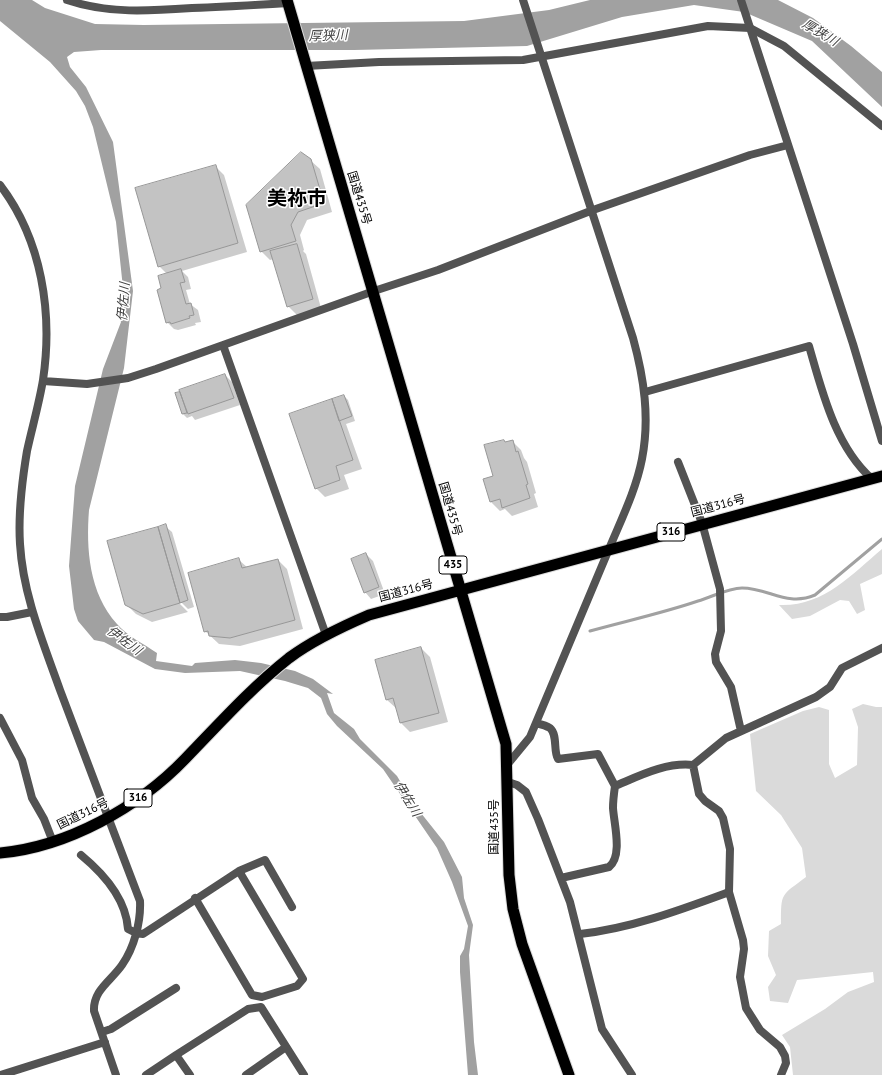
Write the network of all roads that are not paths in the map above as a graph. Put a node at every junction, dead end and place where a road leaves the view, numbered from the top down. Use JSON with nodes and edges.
{"nodes":[{"id":1,"x":67,"y":0,"type":"edge"},
{"id":2,"x":741,"y":0,"type":"edge"},
{"id":3,"x":524,"y":3,"type":"edge"},
{"id":4,"x":288,"y":5,"type":"edge"},
{"id":5,"x":750,"y":28,"type":"junction"},
{"id":6,"x":540,"y":53,"type":"junction"},
{"id":7,"x":305,"y":63,"type":"junction"},
{"id":8,"x":882,"y":126,"type":"edge"},
{"id":9,"x":788,"y":145,"type":"junction"},
{"id":10,"x":0,"y":185,"type":"edge"},
{"id":11,"x":593,"y":210,"type":"junction"},
{"id":12,"x":374,"y":291,"type":"junction"},
{"id":13,"x":223,"y":345,"type":"junction"},
{"id":14,"x":43,"y":381,"type":"junction"},
{"id":15,"x":645,"y":392,"type":"junction"},
{"id":16,"x":882,"y":441,"type":"edge"},
{"id":17,"x":678,"y":462,"type":"dead end"},
{"id":18,"x":877,"y":478,"type":"edge"},
{"id":19,"x":702,"y":524,"type":"junction"},
{"id":20,"x":609,"y":549,"type":"junction"},
{"id":21,"x":460,"y":590,"type":"junction"},
{"id":22,"x":32,"y":612,"type":"junction"},
{"id":23,"x":0,"y":617,"type":"edge"},
{"id":24,"x":326,"y":635,"type":"junction"},
{"id":25,"x":882,"y":648,"type":"edge"},
{"id":26,"x":0,"y":718,"type":"edge"},
{"id":27,"x":536,"y":723,"type":"junction"},
{"id":28,"x":741,"y":731,"type":"junction"},
{"id":29,"x":507,"y":765,"type":"junction"},
{"id":30,"x":693,"y":765,"type":"junction"},
{"id":31,"x":508,"y":782,"type":"junction"},
{"id":32,"x":615,"y":786,"type":"junction"},
{"id":33,"x":108,"y":817,"type":"junction"},
{"id":34,"x":52,"y":842,"type":"junction"},
{"id":35,"x":0,"y":853,"type":"edge"},
{"id":36,"x":81,"y":855,"type":"dead end"},
{"id":37,"x":239,"y":871,"type":"junction"},
{"id":38,"x":561,"y":878,"type":"junction"},
{"id":39,"x":728,"y":892,"type":"junction"},
{"id":40,"x":195,"y":898,"type":"junction"},
{"id":41,"x":292,"y":907,"type":"dead end"},
{"id":42,"x":136,"y":934,"type":"junction"},
{"id":43,"x":580,"y":934,"type":"junction"},
{"id":44,"x":176,"y":988,"type":"dead end"},
{"id":45,"x":102,"y":1032,"type":"junction"},
{"id":46,"x":105,"y":1042,"type":"junction"},
{"id":47,"x":286,"y":1047,"type":"junction"},
{"id":48,"x":176,"y":1055,"type":"junction"},
{"id":49,"x":1,"y":1075,"type":"edge"},
{"id":50,"x":116,"y":1075,"type":"edge"},
{"id":51,"x":146,"y":1075,"type":"edge"},
{"id":52,"x":190,"y":1075,"type":"edge"},
{"id":53,"x":246,"y":1075,"type":"edge"},
{"id":54,"x":304,"y":1075,"type":"edge"},
{"id":55,"x":569,"y":1075,"type":"edge"},
{"id":56,"x":632,"y":1075,"type":"edge"},
{"id":57,"x":781,"y":1075,"type":"edge"}],
"edges":[{"from":1,"to":4,"type":"street"},
{"from":2,"to":5,"type":"street"},
{"from":3,"to":6,"type":"street"},
{"from":4,"to":7,"type":"highway","name":"国道435号","number":"435"},
{"from":5,"to":6,"type":"street"},
{"from":5,"to":8,"type":"street"},
{"from":5,"to":9,"type":"street"},
{"from":6,"to":7,"type":"street"},
{"from":6,"to":11,"type":"street"},
{"from":7,"to":12,"type":"highway","name":"国道435号","number":"435"},
{"from":9,"to":11,"type":"street"},
{"from":9,"to":16,"type":"street"},
{"from":10,"to":14,"type":"street"},
{"from":11,"to":12,"type":"street"},
{"from":11,"to":15,"type":"street"},
{"from":12,"to":13,"type":"street"},
{"from":12,"to":21,"type":"highway","name":"国道435号","number":"435"},
{"from":13,"to":14,"type":"street"},
{"from":13,"to":24,"type":"street"},
{"from":14,"to":22,"type":"street"},
{"from":15,"to":18,"type":"street"},
{"from":15,"to":20,"type":"street"},
{"from":17,"to":19,"type":"street"},
{"from":18,"to":19,"type":"highway","name":"国道316号","number":"316"},
{"from":19,"to":20,"type":"highway","name":"国道316号","number":"316"},
{"from":19,"to":28,"type":"street"},
{"from":20,"to":21,"type":"highway","name":"国道316号","number":"316"},
{"from":20,"to":27,"type":"street"},
{"from":21,"to":24,"type":"highway","name":"国道316号","number":"316"},
{"from":21,"to":29,"type":"highway","name":"国道435号","number":"435"},
{"from":22,"to":23,"type":"street"},
{"from":22,"to":33,"type":"street"},
{"from":24,"to":33,"type":"highway","name":"国道316号","number":"316"},
{"from":25,"to":28,"type":"street"},
{"from":26,"to":34,"type":"street"},
{"from":27,"to":29,"type":"street"},
{"from":27,"to":32,"type":"street"},
{"from":28,"to":30,"type":"street"},
{"from":29,"to":31,"type":"highway","name":"国道435号","number":"435"},
{"from":30,"to":32,"type":"street"},
{"from":30,"to":39,"type":"street"},
{"from":31,"to":38,"type":"street"},
{"from":31,"to":55,"type":"highway","name":"国道435号","number":"435"},
{"from":32,"to":38,"type":"street"},
{"from":33,"to":34,"type":"highway","name":"国道316号","number":"316"},
{"from":33,"to":42,"type":"street"},
{"from":34,"to":35,"type":"highway","name":"国道316号","number":"316"},
{"from":36,"to":42,"type":"street"},
{"from":37,"to":40,"type":"street"},
{"from":37,"to":40,"type":"street"},
{"from":37,"to":41,"type":"street"},
{"from":38,"to":43,"type":"street"},
{"from":39,"to":43,"type":"street"},
{"from":39,"to":57,"type":"street"},
{"from":40,"to":42,"type":"street"},
{"from":42,"to":45,"type":"street"},
{"from":43,"to":56,"type":"street"},
{"from":44,"to":45,"type":"street"},
{"from":45,"to":46,"type":"street"},
{"from":46,"to":49,"type":"street"},
{"from":46,"to":50,"type":"street"},
{"from":47,"to":48,"type":"street"},
{"from":47,"to":53,"type":"street"},
{"from":47,"to":54,"type":"street"},
{"from":48,"to":51,"type":"street"},
{"from":48,"to":52,"type":"street"}]}
